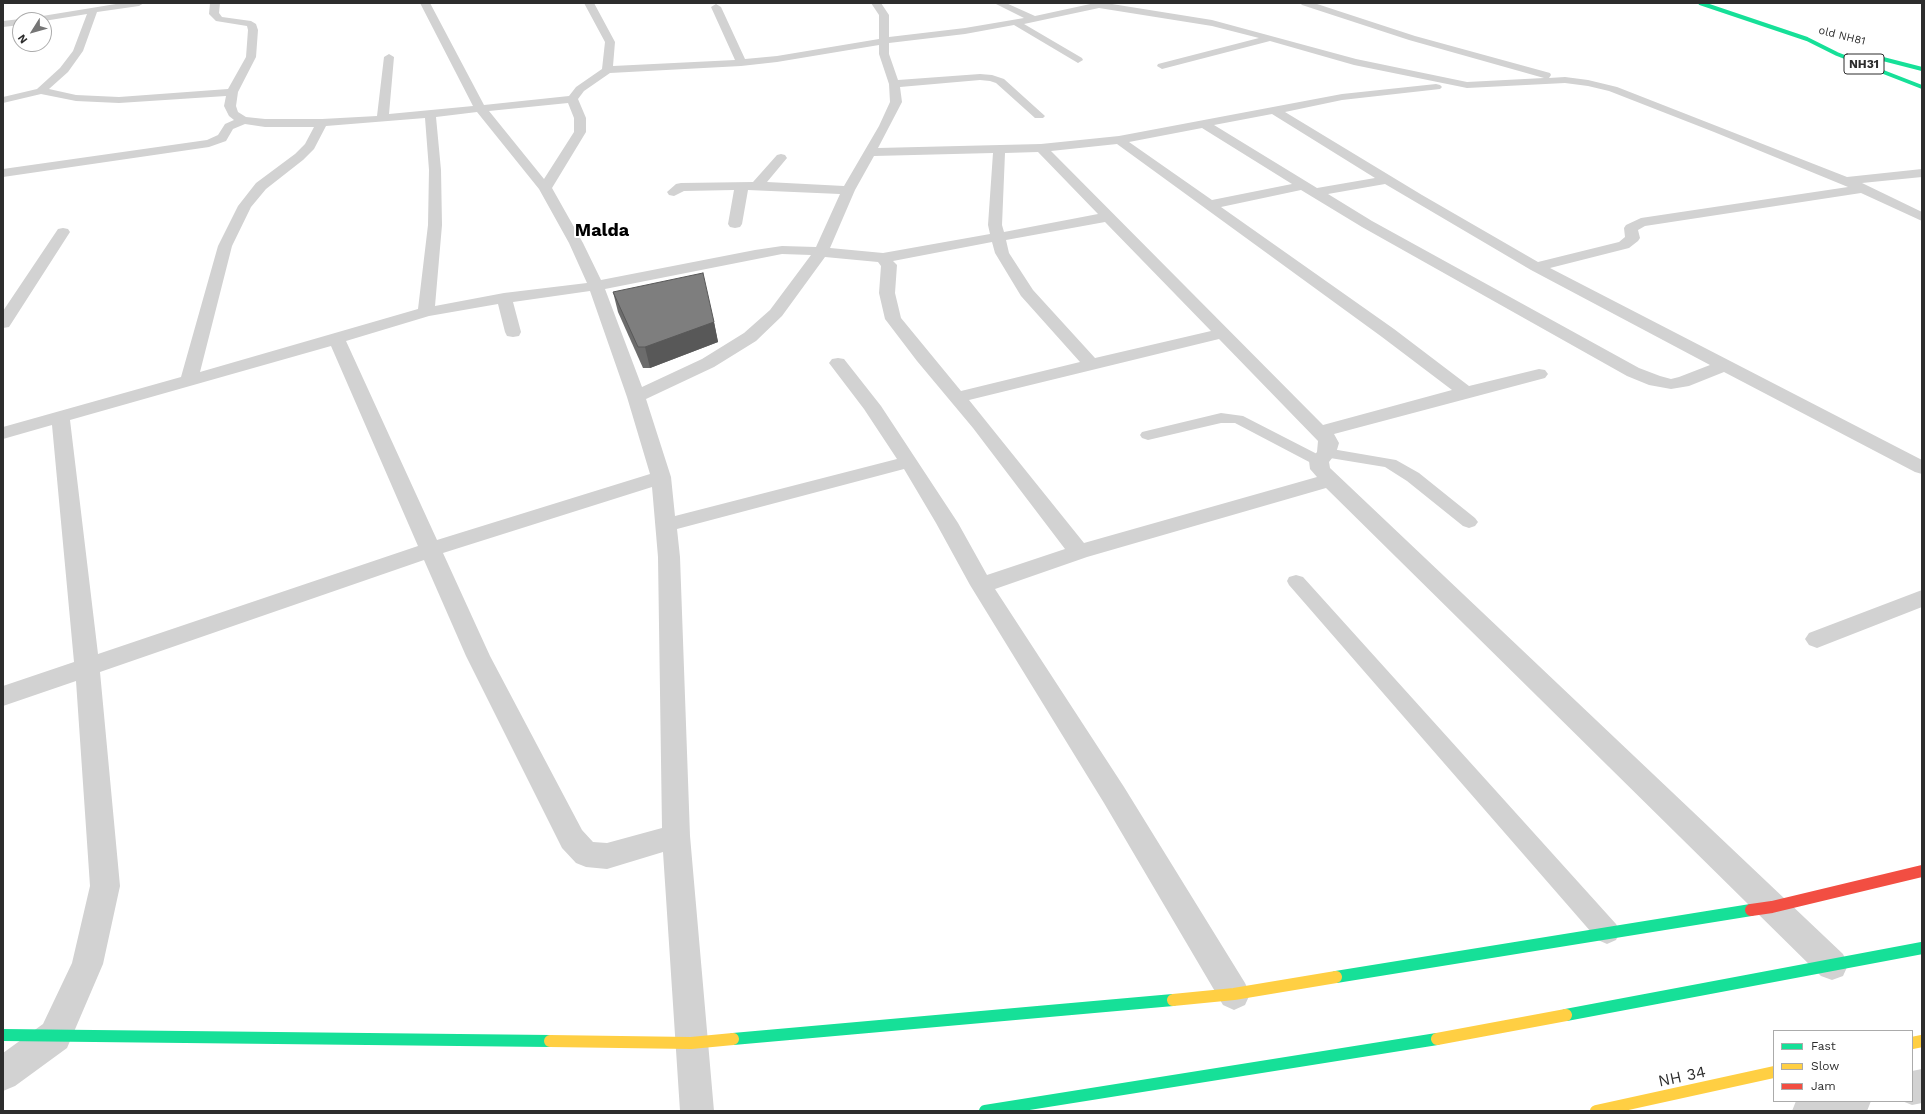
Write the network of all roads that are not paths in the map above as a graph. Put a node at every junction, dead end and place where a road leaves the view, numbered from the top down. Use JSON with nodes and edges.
{"nodes":[{"id":1,"x":140,"y":3,"type":"edge"},
{"id":2,"x":215,"y":3,"type":"edge"},
{"id":3,"x":425,"y":3,"type":"edge"},
{"id":4,"x":589,"y":3,"type":"edge"},
{"id":5,"x":876,"y":3,"type":"edge"},
{"id":6,"x":999,"y":3,"type":"edge"},
{"id":7,"x":1305,"y":3,"type":"edge"},
{"id":8,"x":1700,"y":3,"type":"edge"},
{"id":9,"x":1104,"y":4,"type":"edge"},
{"id":10,"x":716,"y":6,"type":"dead end"},
{"id":11,"x":93,"y":11,"type":"junction"},
{"id":12,"x":52,"y":17,"type":"edge"},
{"id":13,"x":1034,"y":19,"type":"junction"},
{"id":14,"x":1015,"y":22,"type":"junction"},
{"id":15,"x":1271,"y":38,"type":"junction"},
{"id":16,"x":1807,"y":39,"type":"junction"},
{"id":17,"x":883,"y":41,"type":"junction"},
{"id":18,"x":1858,"y":52,"type":"dead end"},
{"id":19,"x":1873,"y":56,"type":"dead end"},
{"id":20,"x":389,"y":57,"type":"dead end"},
{"id":21,"x":1078,"y":60,"type":"dead end"},
{"id":22,"x":741,"y":63,"type":"junction"},
{"id":23,"x":1162,"y":66,"type":"dead end"},
{"id":24,"x":1873,"y":67,"type":"junction"},
{"id":25,"x":1920,"y":68,"type":"edge"},
{"id":26,"x":607,"y":70,"type":"junction"},
{"id":27,"x":1565,"y":80,"type":"junction"},
{"id":28,"x":894,"y":84,"type":"junction"},
{"id":29,"x":1467,"y":85,"type":"junction"},
{"id":30,"x":1922,"y":87,"type":"edge"},
{"id":31,"x":41,"y":91,"type":"junction"},
{"id":32,"x":232,"y":92,"type":"junction"},
{"id":33,"x":572,"y":98,"type":"junction"},
{"id":34,"x":3,"y":100,"type":"edge"},
{"id":35,"x":480,"y":108,"type":"junction"},
{"id":36,"x":1274,"y":110,"type":"junction"},
{"id":37,"x":430,"y":113,"type":"junction"},
{"id":38,"x":1039,"y":116,"type":"dead end"},
{"id":39,"x":383,"y":118,"type":"junction"},
{"id":40,"x":243,"y":120,"type":"junction"},
{"id":41,"x":322,"y":124,"type":"junction"},
{"id":42,"x":1204,"y":124,"type":"junction"},
{"id":43,"x":1119,"y":140,"type":"junction"},
{"id":44,"x":1041,"y":148,"type":"junction"},
{"id":45,"x":999,"y":151,"type":"junction"},
{"id":46,"x":870,"y":152,"type":"junction"},
{"id":47,"x":781,"y":158,"type":"dead end"},
{"id":48,"x":3,"y":173,"type":"edge"},
{"id":49,"x":1922,"y":173,"type":"edge"},
{"id":50,"x":1387,"y":180,"type":"junction"},
{"id":51,"x":1846,"y":181,"type":"junction"},
{"id":52,"x":742,"y":186,"type":"junction"},
{"id":53,"x":763,"y":186,"type":"junction"},
{"id":54,"x":545,"y":188,"type":"junction"},
{"id":55,"x":1310,"y":189,"type":"junction"},
{"id":56,"x":1863,"y":189,"type":"junction"},
{"id":57,"x":848,"y":190,"type":"junction"},
{"id":58,"x":674,"y":192,"type":"dead end"},
{"id":59,"x":1210,"y":205,"type":"junction"},
{"id":60,"x":1107,"y":217,"type":"junction"},
{"id":61,"x":1922,"y":217,"type":"edge"},
{"id":62,"x":735,"y":224,"type":"dead end"},
{"id":63,"x":63,"y":232,"type":"dead end"},
{"id":64,"x":998,"y":237,"type":"junction"},
{"id":65,"x":820,"y":253,"type":"junction"},
{"id":66,"x":883,"y":258,"type":"junction"},
{"id":67,"x":1536,"y":267,"type":"junction"},
{"id":68,"x":596,"y":286,"type":"junction"},
{"id":69,"x":504,"y":298,"type":"junction"},
{"id":70,"x":426,"y":312,"type":"junction"},
{"id":71,"x":3,"y":323,"type":"edge"},
{"id":72,"x":513,"y":332,"type":"dead end"},
{"id":73,"x":1223,"y":332,"type":"junction"},
{"id":74,"x":336,"y":339,"type":"junction"},
{"id":75,"x":838,"y":363,"type":"dead end"},
{"id":76,"x":1091,"y":364,"type":"junction"},
{"id":77,"x":1725,"y":365,"type":"junction"},
{"id":78,"x":1539,"y":374,"type":"dead end"},
{"id":79,"x":189,"y":380,"type":"junction"},
{"id":80,"x":1466,"y":392,"type":"junction"},
{"id":81,"x":636,"y":397,"type":"junction"},
{"id":82,"x":957,"y":397,"type":"junction"},
{"id":83,"x":60,"y":416,"type":"junction"},
{"id":84,"x":1319,"y":432,"type":"junction"},
{"id":85,"x":3,"y":433,"type":"edge"},
{"id":86,"x":1148,"y":435,"type":"dead end"},
{"id":87,"x":1322,"y":457,"type":"junction"},
{"id":88,"x":909,"y":462,"type":"junction"},
{"id":89,"x":1922,"y":468,"type":"edge"},
{"id":90,"x":661,"y":477,"type":"junction"},
{"id":91,"x":1330,"y":480,"type":"junction"},
{"id":92,"x":1469,"y":522,"type":"dead end"},
{"id":93,"x":666,"y":525,"type":"junction"},
{"id":94,"x":430,"y":550,"type":"junction"},
{"id":95,"x":1079,"y":552,"type":"junction"},
{"id":96,"x":1296,"y":581,"type":"dead end"},
{"id":97,"x":981,"y":585,"type":"junction"},
{"id":98,"x":1922,"y":598,"type":"edge"},
{"id":99,"x":1817,"y":639,"type":"dead end"},
{"id":100,"x":87,"y":666,"type":"junction"},
{"id":101,"x":3,"y":696,"type":"edge"},
{"id":102,"x":676,"y":836,"type":"junction"},
{"id":103,"x":1922,"y":871,"type":"edge"},
{"id":104,"x":1772,"y":907,"type":"junction"},
{"id":105,"x":1607,"y":932,"type":"junction"},
{"id":106,"x":1922,"y":948,"type":"edge"},
{"id":107,"x":1832,"y":965,"type":"junction"},
{"id":108,"x":1234,"y":994,"type":"junction"},
{"id":109,"x":3,"y":1035,"type":"edge"},
{"id":110,"x":55,"y":1036,"type":"junction"},
{"id":111,"x":691,"y":1043,"type":"junction"},
{"id":112,"x":1773,"y":1072,"type":"edge"},
{"id":113,"x":3,"y":1074,"type":"edge"},
{"id":114,"x":1850,"y":1102,"type":"edge"},
{"id":115,"x":697,"y":1111,"type":"edge"},
{"id":116,"x":985,"y":1111,"type":"edge"},
{"id":117,"x":1596,"y":1111,"type":"edge"},
{"id":118,"x":1809,"y":1111,"type":"edge"}],
"edges":[{"from":1,"to":11,"type":"street"},
{"from":2,"to":32,"type":"street"},
{"from":3,"to":35,"type":"street"},
{"from":4,"to":26,"type":"street"},
{"from":5,"to":17,"type":"street"},
{"from":6,"to":13,"type":"street"},
{"from":7,"to":27,"type":"street"},
{"from":8,"to":16,"type":"main road"},
{"from":9,"to":13,"type":"street"},
{"from":9,"to":15,"type":"street"},
{"from":10,"to":22,"type":"street"},
{"from":11,"to":12,"type":"street"},
{"from":11,"to":31,"type":"street"},
{"from":13,"to":14,"type":"street"},
{"from":14,"to":17,"type":"street"},
{"from":14,"to":21,"type":"street"},
{"from":15,"to":23,"type":"street"},
{"from":15,"to":29,"type":"street"},
{"from":16,"to":18,"type":"main road","name":"old NH81","number":"NH31"},
{"from":16,"to":24,"type":"main road","name":"old NH81","number":"NH31"},
{"from":17,"to":22,"type":"street"},
{"from":17,"to":28,"type":"street"},
{"from":19,"to":25,"type":"main road","name":"old NH81","number":"NH31"},
{"from":20,"to":39,"type":"street"},
{"from":22,"to":26,"type":"street"},
{"from":24,"to":25,"type":"main road","number":"NH31"},
{"from":24,"to":30,"type":"main road","name":"old NH81","number":"NH31"},
{"from":26,"to":33,"type":"street"},
{"from":27,"to":29,"type":"street"},
{"from":27,"to":51,"type":"street"},
{"from":28,"to":38,"type":"street"},
{"from":28,"to":46,"type":"street"},
{"from":29,"to":36,"type":"street"},
{"from":31,"to":32,"type":"street"},
{"from":31,"to":34,"type":"street"},
{"from":32,"to":40,"type":"street"},
{"from":33,"to":35,"type":"street"},
{"from":33,"to":54,"type":"street"},
{"from":35,"to":37,"type":"street"},
{"from":35,"to":54,"type":"street"},
{"from":36,"to":42,"type":"street"},
{"from":36,"to":50,"type":"street"},
{"from":37,"to":39,"type":"street"},
{"from":37,"to":70,"type":"street"},
{"from":39,"to":41,"type":"street"},
{"from":40,"to":41,"type":"street"},
{"from":40,"to":48,"type":"street"},
{"from":41,"to":79,"type":"street"},
{"from":42,"to":43,"type":"street"},
{"from":42,"to":55,"type":"street"},
{"from":43,"to":44,"type":"street"},
{"from":43,"to":59,"type":"street"},
{"from":44,"to":45,"type":"street"},
{"from":44,"to":60,"type":"street"},
{"from":45,"to":46,"type":"street"},
{"from":45,"to":64,"type":"street"},
{"from":46,"to":57,"type":"street"},
{"from":47,"to":53,"type":"street"},
{"from":49,"to":51,"type":"street"},
{"from":50,"to":55,"type":"street"},
{"from":50,"to":67,"type":"street"},
{"from":51,"to":56,"type":"street"},
{"from":52,"to":53,"type":"street"},
{"from":52,"to":58,"type":"street"},
{"from":52,"to":62,"type":"street"},
{"from":53,"to":57,"type":"street"},
{"from":54,"to":68,"type":"street"},
{"from":55,"to":59,"type":"street"},
{"from":55,"to":77,"type":"street"},
{"from":56,"to":61,"type":"street"},
{"from":56,"to":67,"type":"street"},
{"from":57,"to":65,"type":"street"},
{"from":59,"to":80,"type":"street"},
{"from":60,"to":64,"type":"street"},
{"from":60,"to":73,"type":"street"},
{"from":63,"to":71,"type":"street"},
{"from":64,"to":66,"type":"street"},
{"from":64,"to":76,"type":"street"},
{"from":65,"to":66,"type":"street"},
{"from":65,"to":68,"type":"street"},
{"from":65,"to":81,"type":"street"},
{"from":66,"to":82,"type":"street"},
{"from":67,"to":77,"type":"street"},
{"from":68,"to":69,"type":"street"},
{"from":68,"to":81,"type":"street"},
{"from":69,"to":70,"type":"street"},
{"from":69,"to":72,"type":"street"},
{"from":70,"to":74,"type":"street"},
{"from":73,"to":76,"type":"street"},
{"from":73,"to":84,"type":"street"},
{"from":74,"to":79,"type":"street"},
{"from":74,"to":94,"type":"street"},
{"from":75,"to":88,"type":"street"},
{"from":76,"to":82,"type":"street"},
{"from":77,"to":89,"type":"street"},
{"from":78,"to":80,"type":"street"},
{"from":79,"to":83,"type":"street"},
{"from":80,"to":84,"type":"street"},
{"from":81,"to":90,"type":"street"},
{"from":82,"to":95,"type":"street"},
{"from":83,"to":85,"type":"street"},
{"from":83,"to":100,"type":"street"},
{"from":84,"to":87,"type":"street"},
{"from":86,"to":87,"type":"lane"},
{"from":87,"to":91,"type":"street"},
{"from":87,"to":92,"type":"lane"},
{"from":88,"to":93,"type":"street"},
{"from":88,"to":97,"type":"street"},
{"from":90,"to":93,"type":"street"},
{"from":90,"to":94,"type":"street"},
{"from":91,"to":95,"type":"street"},
{"from":91,"to":104,"type":"street"},
{"from":93,"to":102,"type":"street"},
{"from":94,"to":100,"type":"street"},
{"from":94,"to":102,"type":"street"},
{"from":95,"to":97,"type":"street"},
{"from":96,"to":105,"type":"lane"},
{"from":97,"to":108,"type":"street"},
{"from":98,"to":99,"type":"street"},
{"from":100,"to":101,"type":"street"},
{"from":100,"to":110,"type":"street"},
{"from":102,"to":111,"type":"street"},
{"from":103,"to":104,"type":"main road"},
{"from":104,"to":105,"type":"main road"},
{"from":104,"to":107,"type":"street"},
{"from":105,"to":108,"type":"main road"},
{"from":106,"to":107,"type":"main road"},
{"from":107,"to":116,"type":"main road"},
{"from":108,"to":111,"type":"main road"},
{"from":109,"to":110,"type":"main road"},
{"from":110,"to":111,"type":"main road"},
{"from":110,"to":113,"type":"street"},
{"from":111,"to":115,"type":"street"},
{"from":112,"to":117,"type":"main road","name":"NH 34"},
{"from":114,"to":118,"type":"street"}]}
